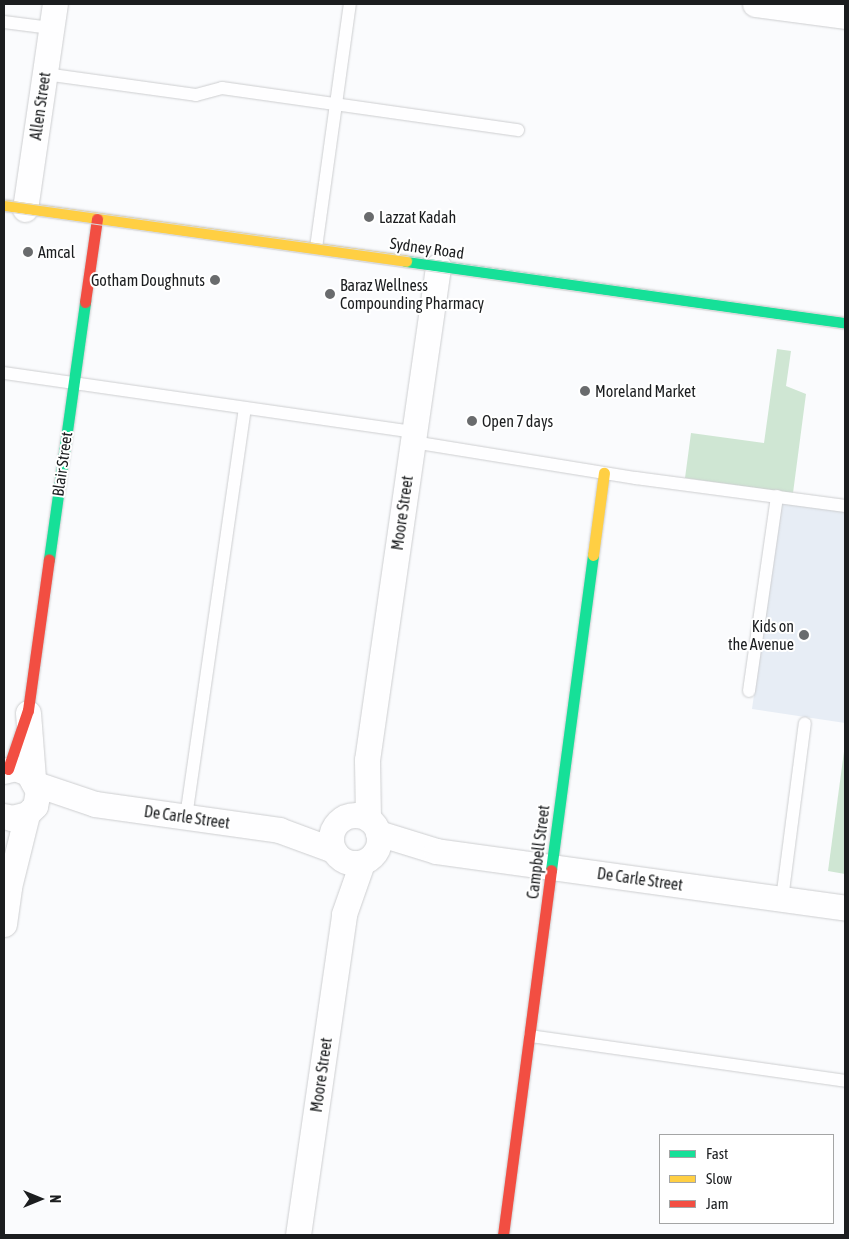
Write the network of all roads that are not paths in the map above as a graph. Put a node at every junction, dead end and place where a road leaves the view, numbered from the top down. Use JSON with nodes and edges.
{"nodes":[{"id":1,"x":55,"y":4,"type":"edge"},
{"id":2,"x":350,"y":4,"type":"edge"},
{"id":3,"x":755,"y":4,"type":"edge"},
{"id":4,"x":845,"y":16,"type":"edge"},
{"id":5,"x":4,"y":22,"type":"edge"},
{"id":6,"x":51,"y":28,"type":"junction"},
{"id":7,"x":45,"y":74,"type":"junction"},
{"id":8,"x":337,"y":104,"type":"junction"},
{"id":9,"x":518,"y":130,"type":"dead end"},
{"id":10,"x":15,"y":207,"type":"edge"},
{"id":11,"x":97,"y":219,"type":"junction"},
{"id":12,"x":316,"y":248,"type":"junction"},
{"id":13,"x":438,"y":266,"type":"junction"},
{"id":14,"x":845,"y":323,"type":"edge"},
{"id":15,"x":4,"y":373,"type":"edge"},
{"id":16,"x":73,"y":383,"type":"junction"},
{"id":17,"x":245,"y":408,"type":"junction"},
{"id":18,"x":413,"y":437,"type":"junction"},
{"id":19,"x":604,"y":473,"type":"junction"},
{"id":20,"x":777,"y":496,"type":"junction"},
{"id":21,"x":845,"y":506,"type":"edge"},
{"id":22,"x":749,"y":691,"type":"dead end"},
{"id":23,"x":28,"y":710,"type":"junction"},
{"id":24,"x":805,"y":723,"type":"dead end"},
{"id":25,"x":6,"y":770,"type":"edge"},
{"id":26,"x":35,"y":781,"type":"junction"},
{"id":27,"x":95,"y":804,"type":"junction"},
{"id":28,"x":20,"y":814,"type":"edge"},
{"id":29,"x":186,"y":817,"type":"junction"},
{"id":30,"x":355,"y":840,"type":"junction"},
{"id":31,"x":553,"y":867,"type":"junction"},
{"id":32,"x":782,"y":899,"type":"junction"},
{"id":33,"x":845,"y":908,"type":"edge"},
{"id":34,"x":4,"y":924,"type":"edge"},
{"id":35,"x":530,"y":1036,"type":"junction"},
{"id":36,"x":845,"y":1081,"type":"edge"},
{"id":37,"x":298,"y":1235,"type":"edge"},
{"id":38,"x":502,"y":1235,"type":"edge"}],
"edges":[{"from":1,"to":6,"type":"street","name":"Allen Street"},
{"from":2,"to":8,"type":"lane"},
{"from":3,"to":4,"type":"street"},
{"from":5,"to":6,"type":"lane"},
{"from":6,"to":7,"type":"street","name":"Allen Street"},
{"from":7,"to":8,"type":"lane"},
{"from":7,"to":10,"type":"street","name":"Allen Street"},
{"from":8,"to":9,"type":"lane"},
{"from":8,"to":12,"type":"lane"},
{"from":10,"to":11,"type":"main road","name":"Sydney Road"},
{"from":11,"to":12,"type":"main road","name":"Sydney Road"},
{"from":11,"to":16,"type":"main road","name":"Blair Street"},
{"from":12,"to":13,"type":"main road","name":"Sydney Road"},
{"from":13,"to":14,"type":"main road","name":"Sydney Road"},
{"from":13,"to":18,"type":"street","name":"Moore Street"},
{"from":15,"to":16,"type":"lane"},
{"from":16,"to":17,"type":"lane"},
{"from":16,"to":23,"type":"main road","name":"Blair Street"},
{"from":17,"to":18,"type":"lane"},
{"from":17,"to":29,"type":"lane"},
{"from":18,"to":19,"type":"lane"},
{"from":18,"to":30,"type":"street","name":"Moore Street"},
{"from":19,"to":20,"type":"lane"},
{"from":19,"to":31,"type":"main road","name":"Campbell Street"},
{"from":20,"to":21,"type":"lane"},
{"from":20,"to":22,"type":"lane"},
{"from":23,"to":25,"type":"main road","name":"Blair Street"},
{"from":23,"to":26,"type":"street","name":"Blair Street"},
{"from":24,"to":32,"type":"lane"},
{"from":25,"to":26,"type":"street","name":"De Carle Street"},
{"from":26,"to":27,"type":"street","name":"De Carle Street"},
{"from":26,"to":28,"type":"street","name":"Blair Street"},
{"from":27,"to":28,"type":"street","name":"De Carle Street"},
{"from":27,"to":29,"type":"street","name":"De Carle Street"},
{"from":28,"to":34,"type":"street"},
{"from":29,"to":30,"type":"street","name":"De Carle Street"},
{"from":30,"to":31,"type":"street","name":"De Carle Street"},
{"from":30,"to":37,"type":"street","name":"Moore Street"},
{"from":31,"to":32,"type":"street","name":"De Carle Street"},
{"from":31,"to":35,"type":"main road","name":"Campbell Street"},
{"from":32,"to":33,"type":"street","name":"De Carle Street"},
{"from":35,"to":36,"type":"lane"},
{"from":35,"to":38,"type":"main road","name":"Campbell Street"}]}
